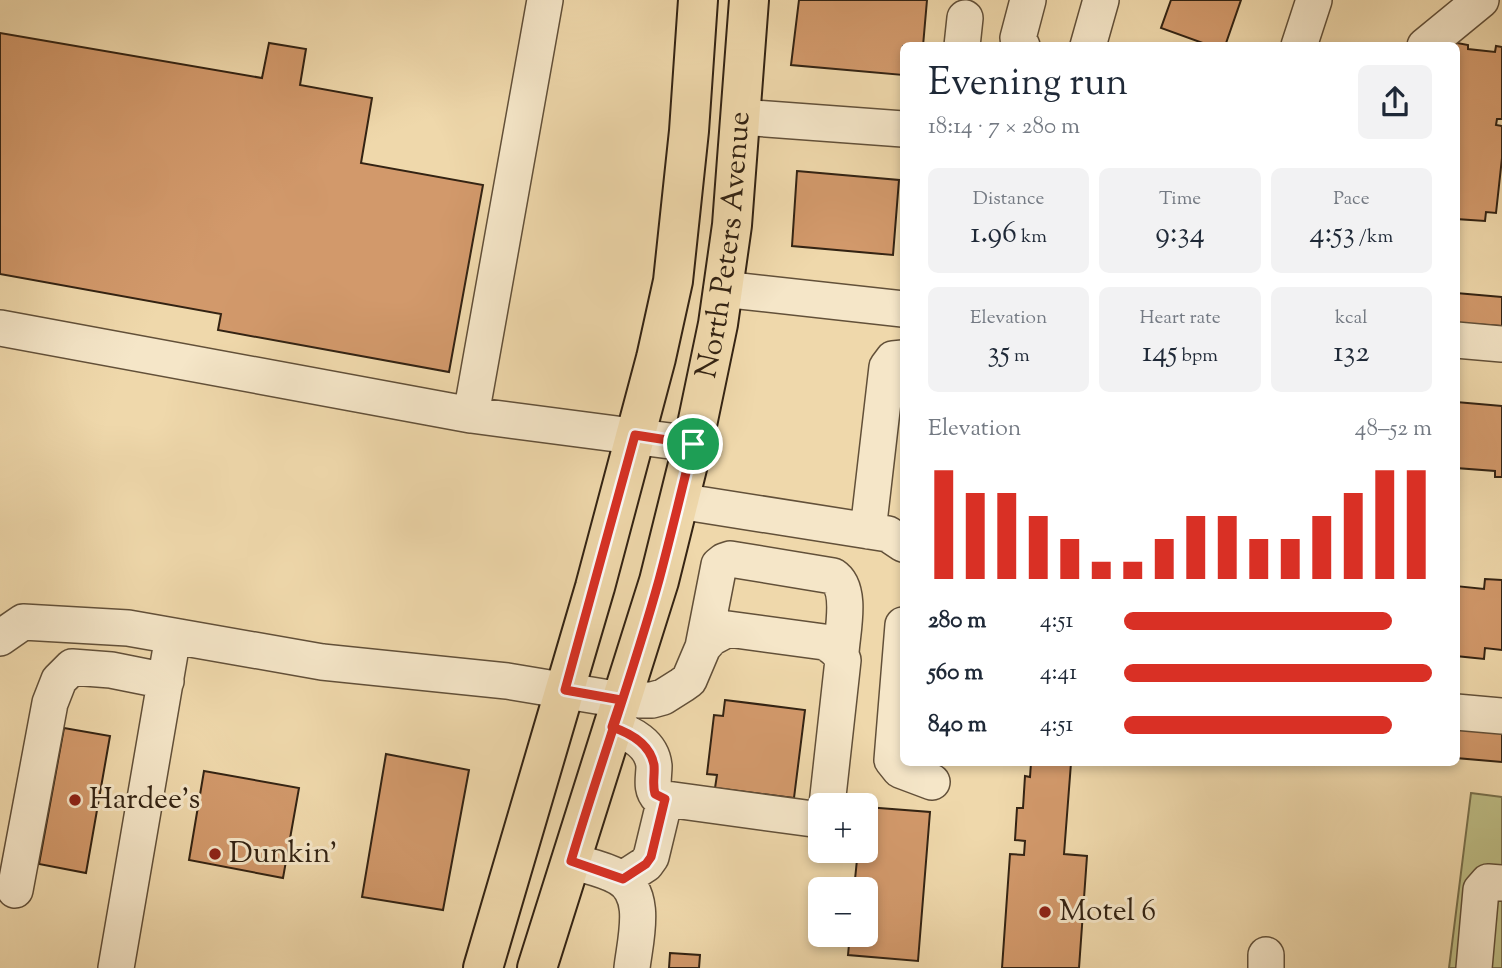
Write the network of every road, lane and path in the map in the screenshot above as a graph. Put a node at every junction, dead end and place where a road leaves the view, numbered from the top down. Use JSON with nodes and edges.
{"nodes":[{"id":1,"x":545,"y":0,"type":"edge"},
{"id":2,"x":698,"y":0,"type":"edge"},
{"id":3,"x":749,"y":0,"type":"edge"},
{"id":4,"x":1028,"y":0,"type":"edge"},
{"id":5,"x":1101,"y":0,"type":"edge"},
{"id":6,"x":1314,"y":0,"type":"edge"},
{"id":7,"x":1481,"y":0,"type":"edge"},
{"id":8,"x":1020,"y":42,"type":"edge"},
{"id":9,"x":1089,"y":42,"type":"edge"},
{"id":10,"x":1300,"y":42,"type":"edge"},
{"id":11,"x":1430,"y":42,"type":"edge"},
{"id":12,"x":740,"y":117,"type":"junction"},
{"id":13,"x":900,"y":129,"type":"edge"},
{"id":14,"x":722,"y":289,"type":"junction"},
{"id":15,"x":900,"y":309,"type":"edge"},
{"id":16,"x":0,"y":328,"type":"edge"},
{"id":17,"x":1460,"y":340,"type":"edge"},
{"id":18,"x":1502,"y":344,"type":"edge"},
{"id":19,"x":900,"y":358,"type":"edge"},
{"id":20,"x":471,"y":415,"type":"junction"},
{"id":21,"x":635,"y":435,"type":"junction"},
{"id":22,"x":693,"y":444,"type":"junction"},
{"id":23,"x":679,"y":501,"type":"junction"},
{"id":24,"x":893,"y":537,"type":"edge"},
{"id":25,"x":66,"y":624,"type":"junction"},
{"id":26,"x":173,"y":636,"type":"junction"},
{"id":27,"x":0,"y":638,"type":"edge"},
{"id":28,"x":703,"y":647,"type":"junction"},
{"id":29,"x":841,"y":653,"type":"junction"},
{"id":30,"x":900,"y":662,"type":"edge"},
{"id":31,"x":72,"y":667,"type":"junction"},
{"id":32,"x":166,"y":681,"type":"junction"},
{"id":33,"x":565,"y":690,"type":"junction"},
{"id":34,"x":1460,"y":712,"type":"edge"},
{"id":35,"x":616,"y":714,"type":"junction"},
{"id":36,"x":1502,"y":716,"type":"edge"},
{"id":37,"x":932,"y":782,"type":"dead end"},
{"id":38,"x":828,"y":793,"type":"edge"},
{"id":39,"x":665,"y":799,"type":"junction"},
{"id":40,"x":808,"y":818,"type":"edge"},
{"id":41,"x":571,"y":861,"type":"junction"},
{"id":42,"x":623,"y":879,"type":"junction"},
{"id":43,"x":1502,"y":883,"type":"edge"},
{"id":44,"x":15,"y":890,"type":"dead end"},
{"id":45,"x":115,"y":968,"type":"edge"},
{"id":46,"x":483,"y":968,"type":"edge"},
{"id":47,"x":537,"y":968,"type":"edge"},
{"id":48,"x":632,"y":968,"type":"edge"},
{"id":49,"x":1474,"y":968,"type":"edge"}],
"edges":[{"from":1,"to":20,"type":"street"},
{"from":2,"to":21,"type":"main road","name":"North Peters Avenue"},
{"from":3,"to":12,"type":"main road","name":"North Peters Avenue"},
{"from":4,"to":8,"type":"street"},
{"from":5,"to":9,"type":"street"},
{"from":6,"to":10,"type":"street"},
{"from":7,"to":11,"type":"street"},
{"from":12,"to":13,"type":"street"},
{"from":12,"to":14,"type":"main road","name":"North Peters Avenue"},
{"from":14,"to":15,"type":"street"},
{"from":14,"to":22,"type":"main road","name":"North Peters Avenue"},
{"from":16,"to":20,"type":"street"},
{"from":17,"to":18,"type":"street"},
{"from":19,"to":24,"type":"street"},
{"from":20,"to":21,"type":"street"},
{"from":21,"to":22,"type":"street"},
{"from":21,"to":33,"type":"main road","name":"North Peters Avenue"},
{"from":22,"to":23,"type":"main road","name":"North Peters Avenue"},
{"from":23,"to":24,"type":"street"},
{"from":23,"to":35,"type":"main road","name":"North Peters Avenue"},
{"from":25,"to":26,"type":"street"},
{"from":25,"to":27,"type":"street"},
{"from":25,"to":31,"type":"street"},
{"from":26,"to":32,"type":"street"},
{"from":26,"to":33,"type":"street"},
{"from":28,"to":29,"type":"street"},
{"from":28,"to":29,"type":"street"},
{"from":28,"to":35,"type":"street"},
{"from":29,"to":38,"type":"street"},
{"from":30,"to":37,"type":"street"},
{"from":31,"to":32,"type":"street"},
{"from":31,"to":44,"type":"street"},
{"from":32,"to":45,"type":"street"},
{"from":33,"to":35,"type":"street"},
{"from":33,"to":46,"type":"main road","name":"North Peters Avenue"},
{"from":34,"to":36,"type":"street"},
{"from":35,"to":39,"type":"street"},
{"from":35,"to":41,"type":"main road","name":"North Peters Avenue"},
{"from":39,"to":40,"type":"street"},
{"from":39,"to":42,"type":"street"},
{"from":41,"to":42,"type":"street"},
{"from":41,"to":47,"type":"main road","name":"North Peters Avenue"},
{"from":42,"to":48,"type":"street"},
{"from":43,"to":49,"type":"street"}]}
